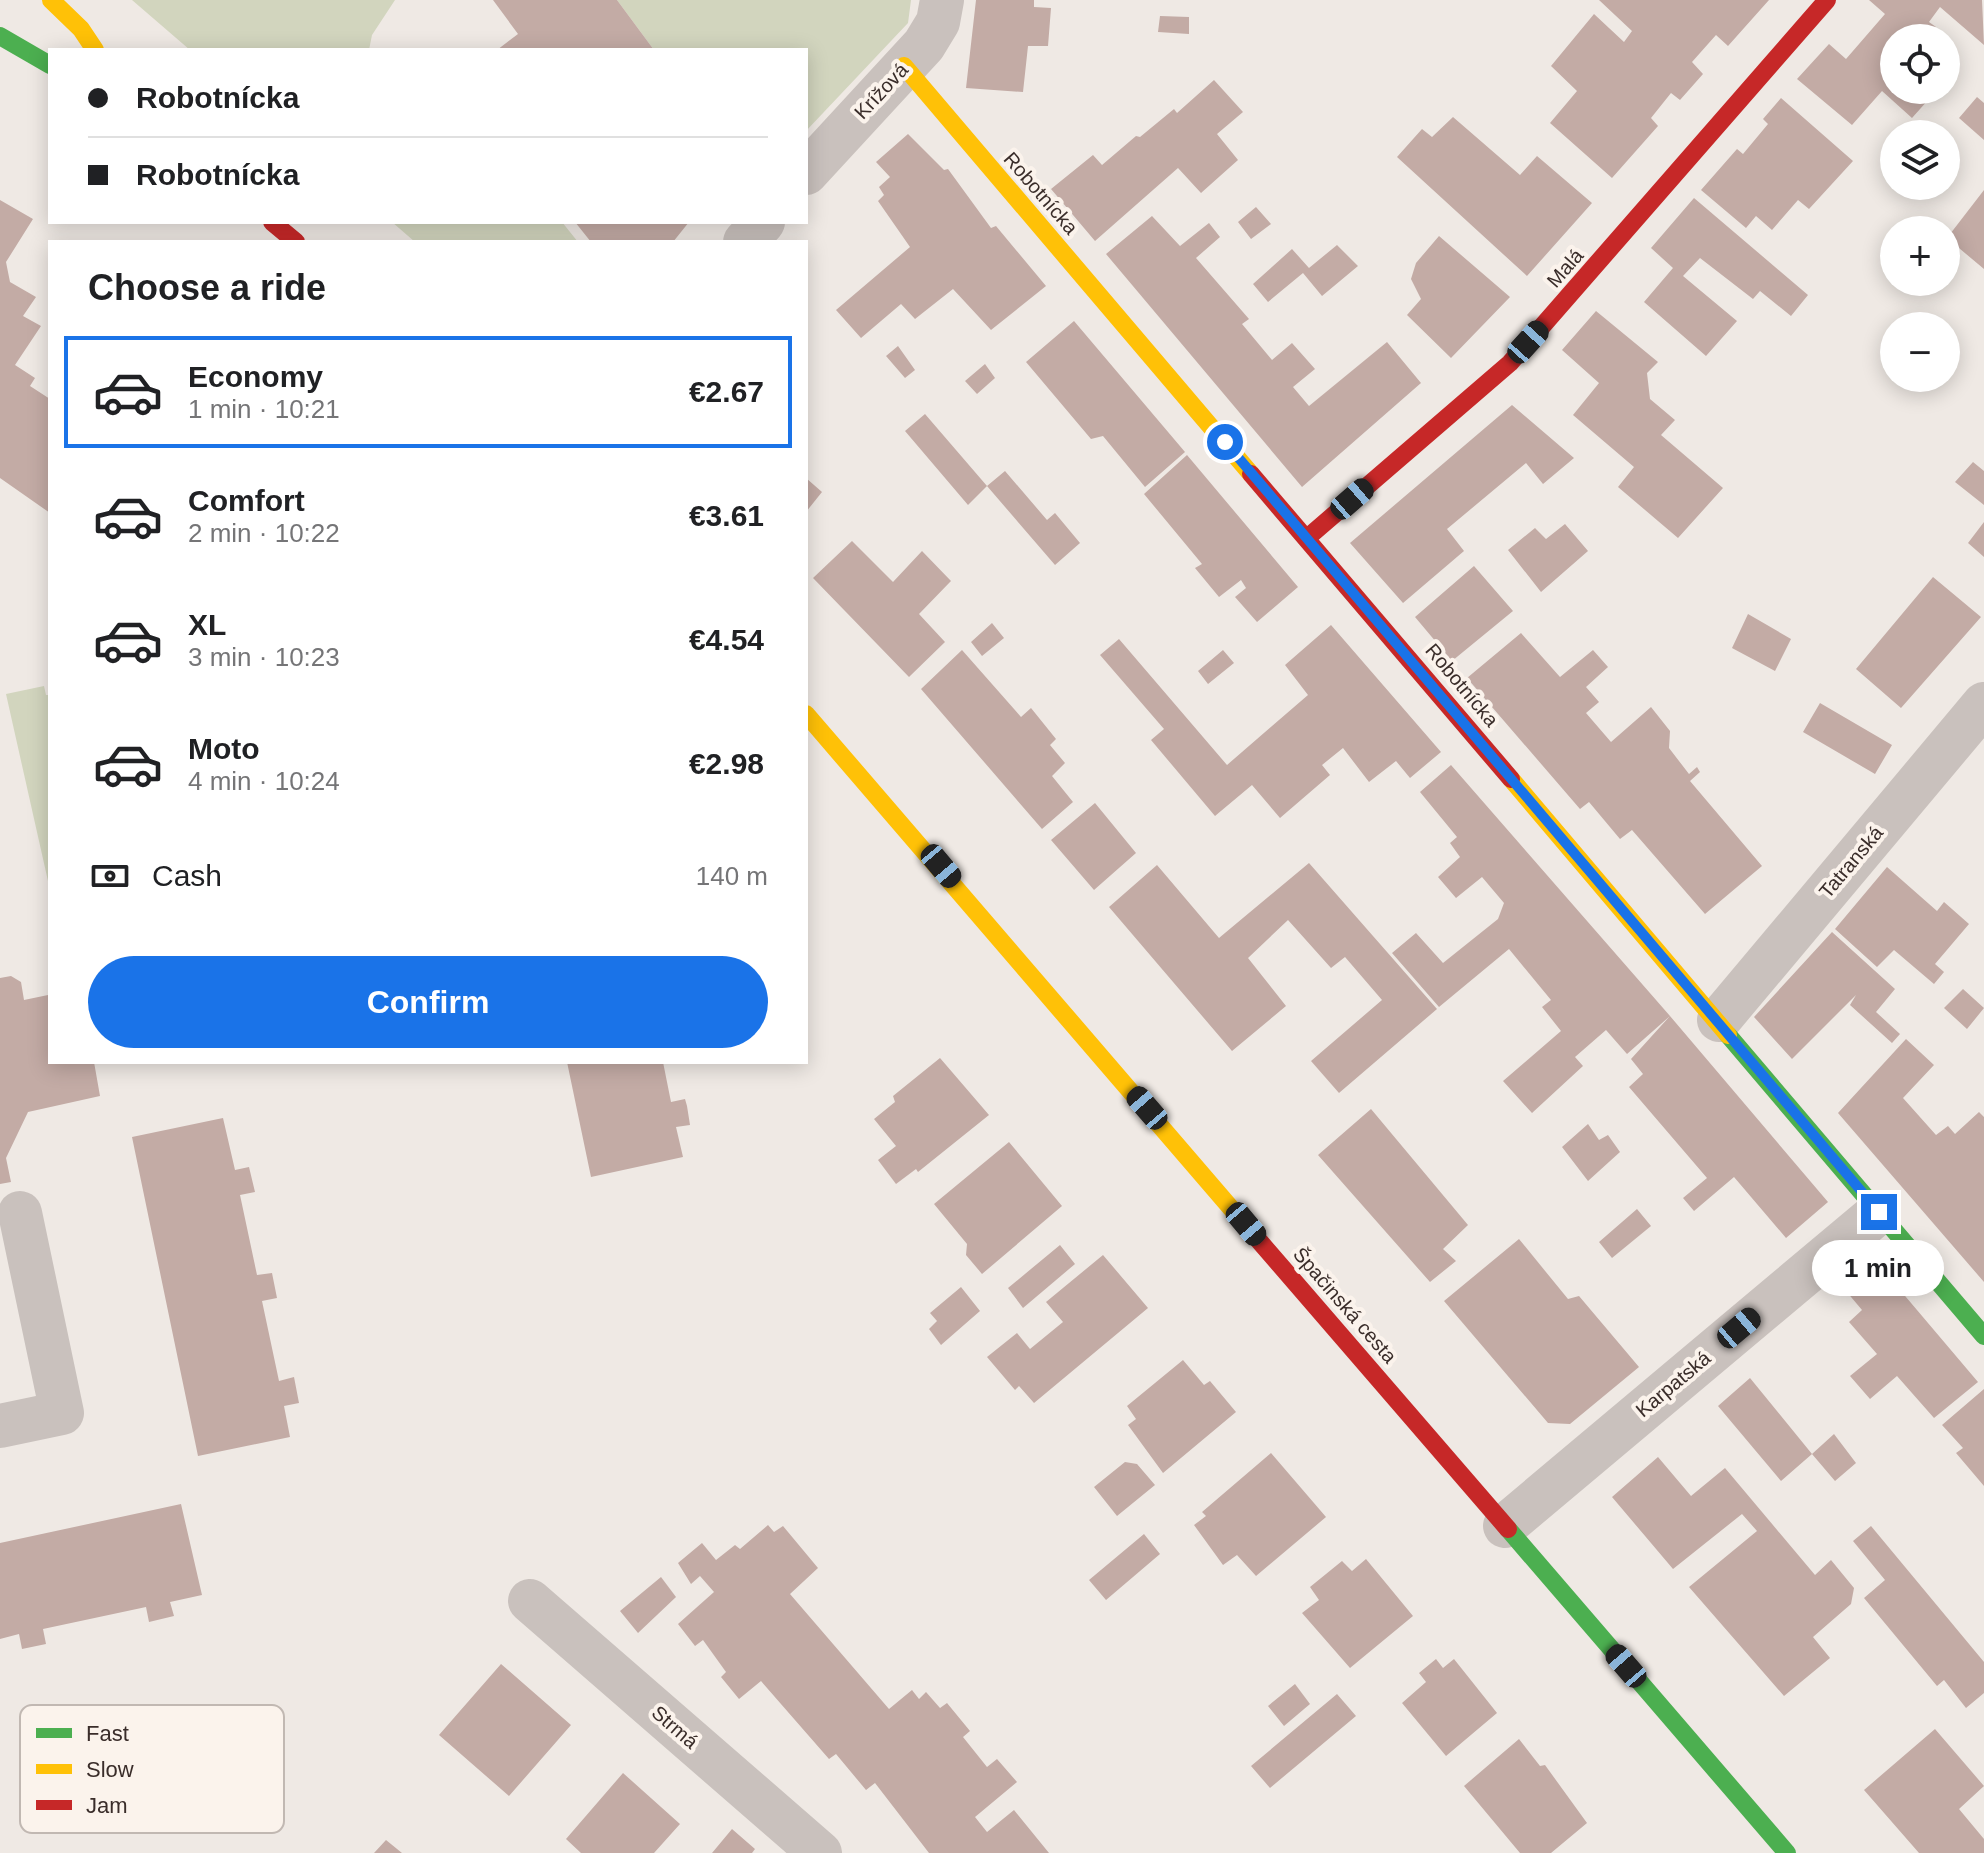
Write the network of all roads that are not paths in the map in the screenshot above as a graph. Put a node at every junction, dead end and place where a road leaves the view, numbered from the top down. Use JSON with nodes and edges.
{"nodes":[{"id":1,"x":51,"y":0,"type":"edge"},
{"id":2,"x":942,"y":0,"type":"edge"},
{"id":3,"x":1827,"y":0,"type":"edge"},
{"id":4,"x":0,"y":36,"type":"edge"},
{"id":5,"x":94,"y":48,"type":"edge"},
{"id":6,"x":48,"y":64,"type":"edge"},
{"id":7,"x":904,"y":66,"type":"junction"},
{"id":8,"x":808,"y":171,"type":"edge"},
{"id":9,"x":274,"y":224,"type":"edge"},
{"id":10,"x":761,"y":224,"type":"edge"},
{"id":11,"x":294,"y":240,"type":"edge"},
{"id":12,"x":747,"y":240,"type":"edge"},
{"id":13,"x":1307,"y":538,"type":"junction"},
{"id":14,"x":1984,"y":704,"type":"edge"},
{"id":15,"x":808,"y":716,"type":"edge"},
{"id":16,"x":1719,"y":1020,"type":"junction"},
{"id":17,"x":1879,"y":1212,"type":"junction"},
{"id":18,"x":20,"y":1213,"type":"dead end"},
{"id":19,"x":1984,"y":1336,"type":"edge"},
{"id":20,"x":0,"y":1426,"type":"edge"},
{"id":21,"x":1505,"y":1526,"type":"junction"},
{"id":22,"x":530,"y":1601,"type":"dead end"},
{"id":23,"x":820,"y":1853,"type":"edge"},
{"id":24,"x":1787,"y":1853,"type":"edge"}],
"edges":[{"from":1,"to":5,"type":"street"},
{"from":2,"to":7,"type":"street","name":"Krížová"},
{"from":3,"to":13,"type":"street","name":"Malá"},
{"from":4,"to":6,"type":"street"},
{"from":7,"to":8,"type":"street","name":"Krížová"},
{"from":7,"to":13,"type":"street","name":"Robotnícka"},
{"from":9,"to":11,"type":"street"},
{"from":10,"to":12,"type":"street"},
{"from":13,"to":16,"type":"street","name":"Robotnícka"},
{"from":14,"to":16,"type":"street","name":"Tatranská"},
{"from":15,"to":21,"type":"street","name":"Špačinská cesta"},
{"from":16,"to":17,"type":"street","name":"Robotnícka"},
{"from":17,"to":19,"type":"street","name":"Robotnícka"},
{"from":17,"to":21,"type":"street","name":"Karpatská"},
{"from":18,"to":20,"type":"street"},
{"from":21,"to":24,"type":"street","name":"Špačinská cesta"},
{"from":22,"to":23,"type":"street","name":"Strmá"}]}
